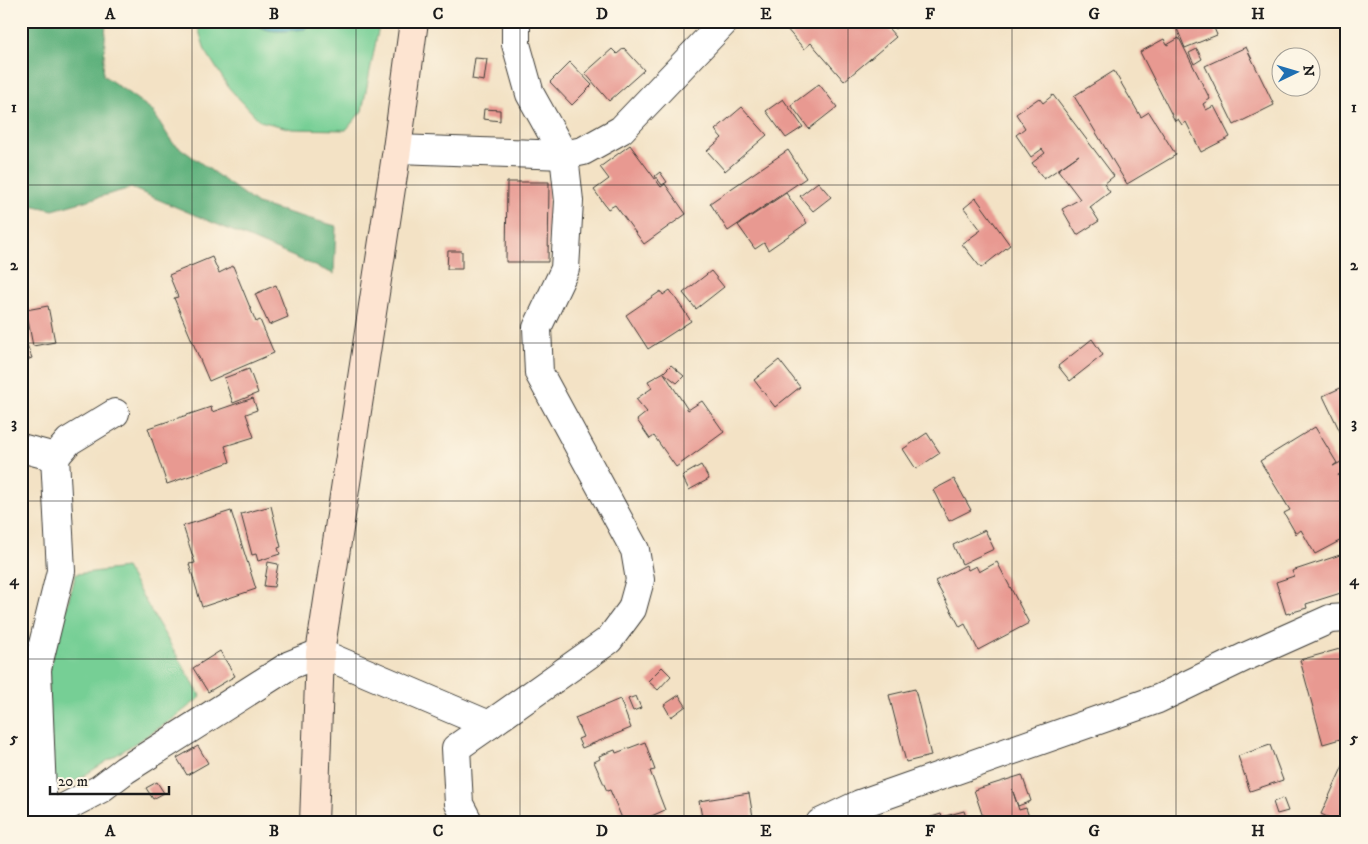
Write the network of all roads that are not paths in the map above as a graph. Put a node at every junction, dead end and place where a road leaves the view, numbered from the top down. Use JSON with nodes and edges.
{"nodes":[{"id":1,"x":414,"y":21,"type":"edge"},
{"id":2,"x":516,"y":21,"type":"edge"},
{"id":3,"x":725,"y":21,"type":"edge"},
{"id":4,"x":397,"y":149,"type":"junction"},
{"id":5,"x":564,"y":156,"type":"junction"},
{"id":6,"x":115,"y":413,"type":"dead end"},
{"id":7,"x":21,"y":448,"type":"edge"},
{"id":8,"x":55,"y":457,"type":"junction"},
{"id":9,"x":1347,"y":618,"type":"edge"},
{"id":10,"x":320,"y":653,"type":"junction"},
{"id":11,"x":489,"y":725,"type":"junction"},
{"id":12,"x":39,"y":820,"type":"edge"},
{"id":13,"x":314,"y":823,"type":"edge"},
{"id":14,"x":469,"y":823,"type":"edge"},
{"id":15,"x":820,"y":823,"type":"edge"}],
"edges":[{"from":1,"to":4,"type":"street"},
{"from":2,"to":5,"type":"street"},
{"from":3,"to":5,"type":"street"},
{"from":4,"to":5,"type":"street"},
{"from":4,"to":10,"type":"street"},
{"from":5,"to":11,"type":"street"},
{"from":6,"to":8,"type":"street"},
{"from":7,"to":8,"type":"street"},
{"from":8,"to":12,"type":"street"},
{"from":9,"to":15,"type":"street"},
{"from":10,"to":11,"type":"street"},
{"from":10,"to":12,"type":"street"},
{"from":10,"to":13,"type":"street"},
{"from":11,"to":14,"type":"street"}]}
